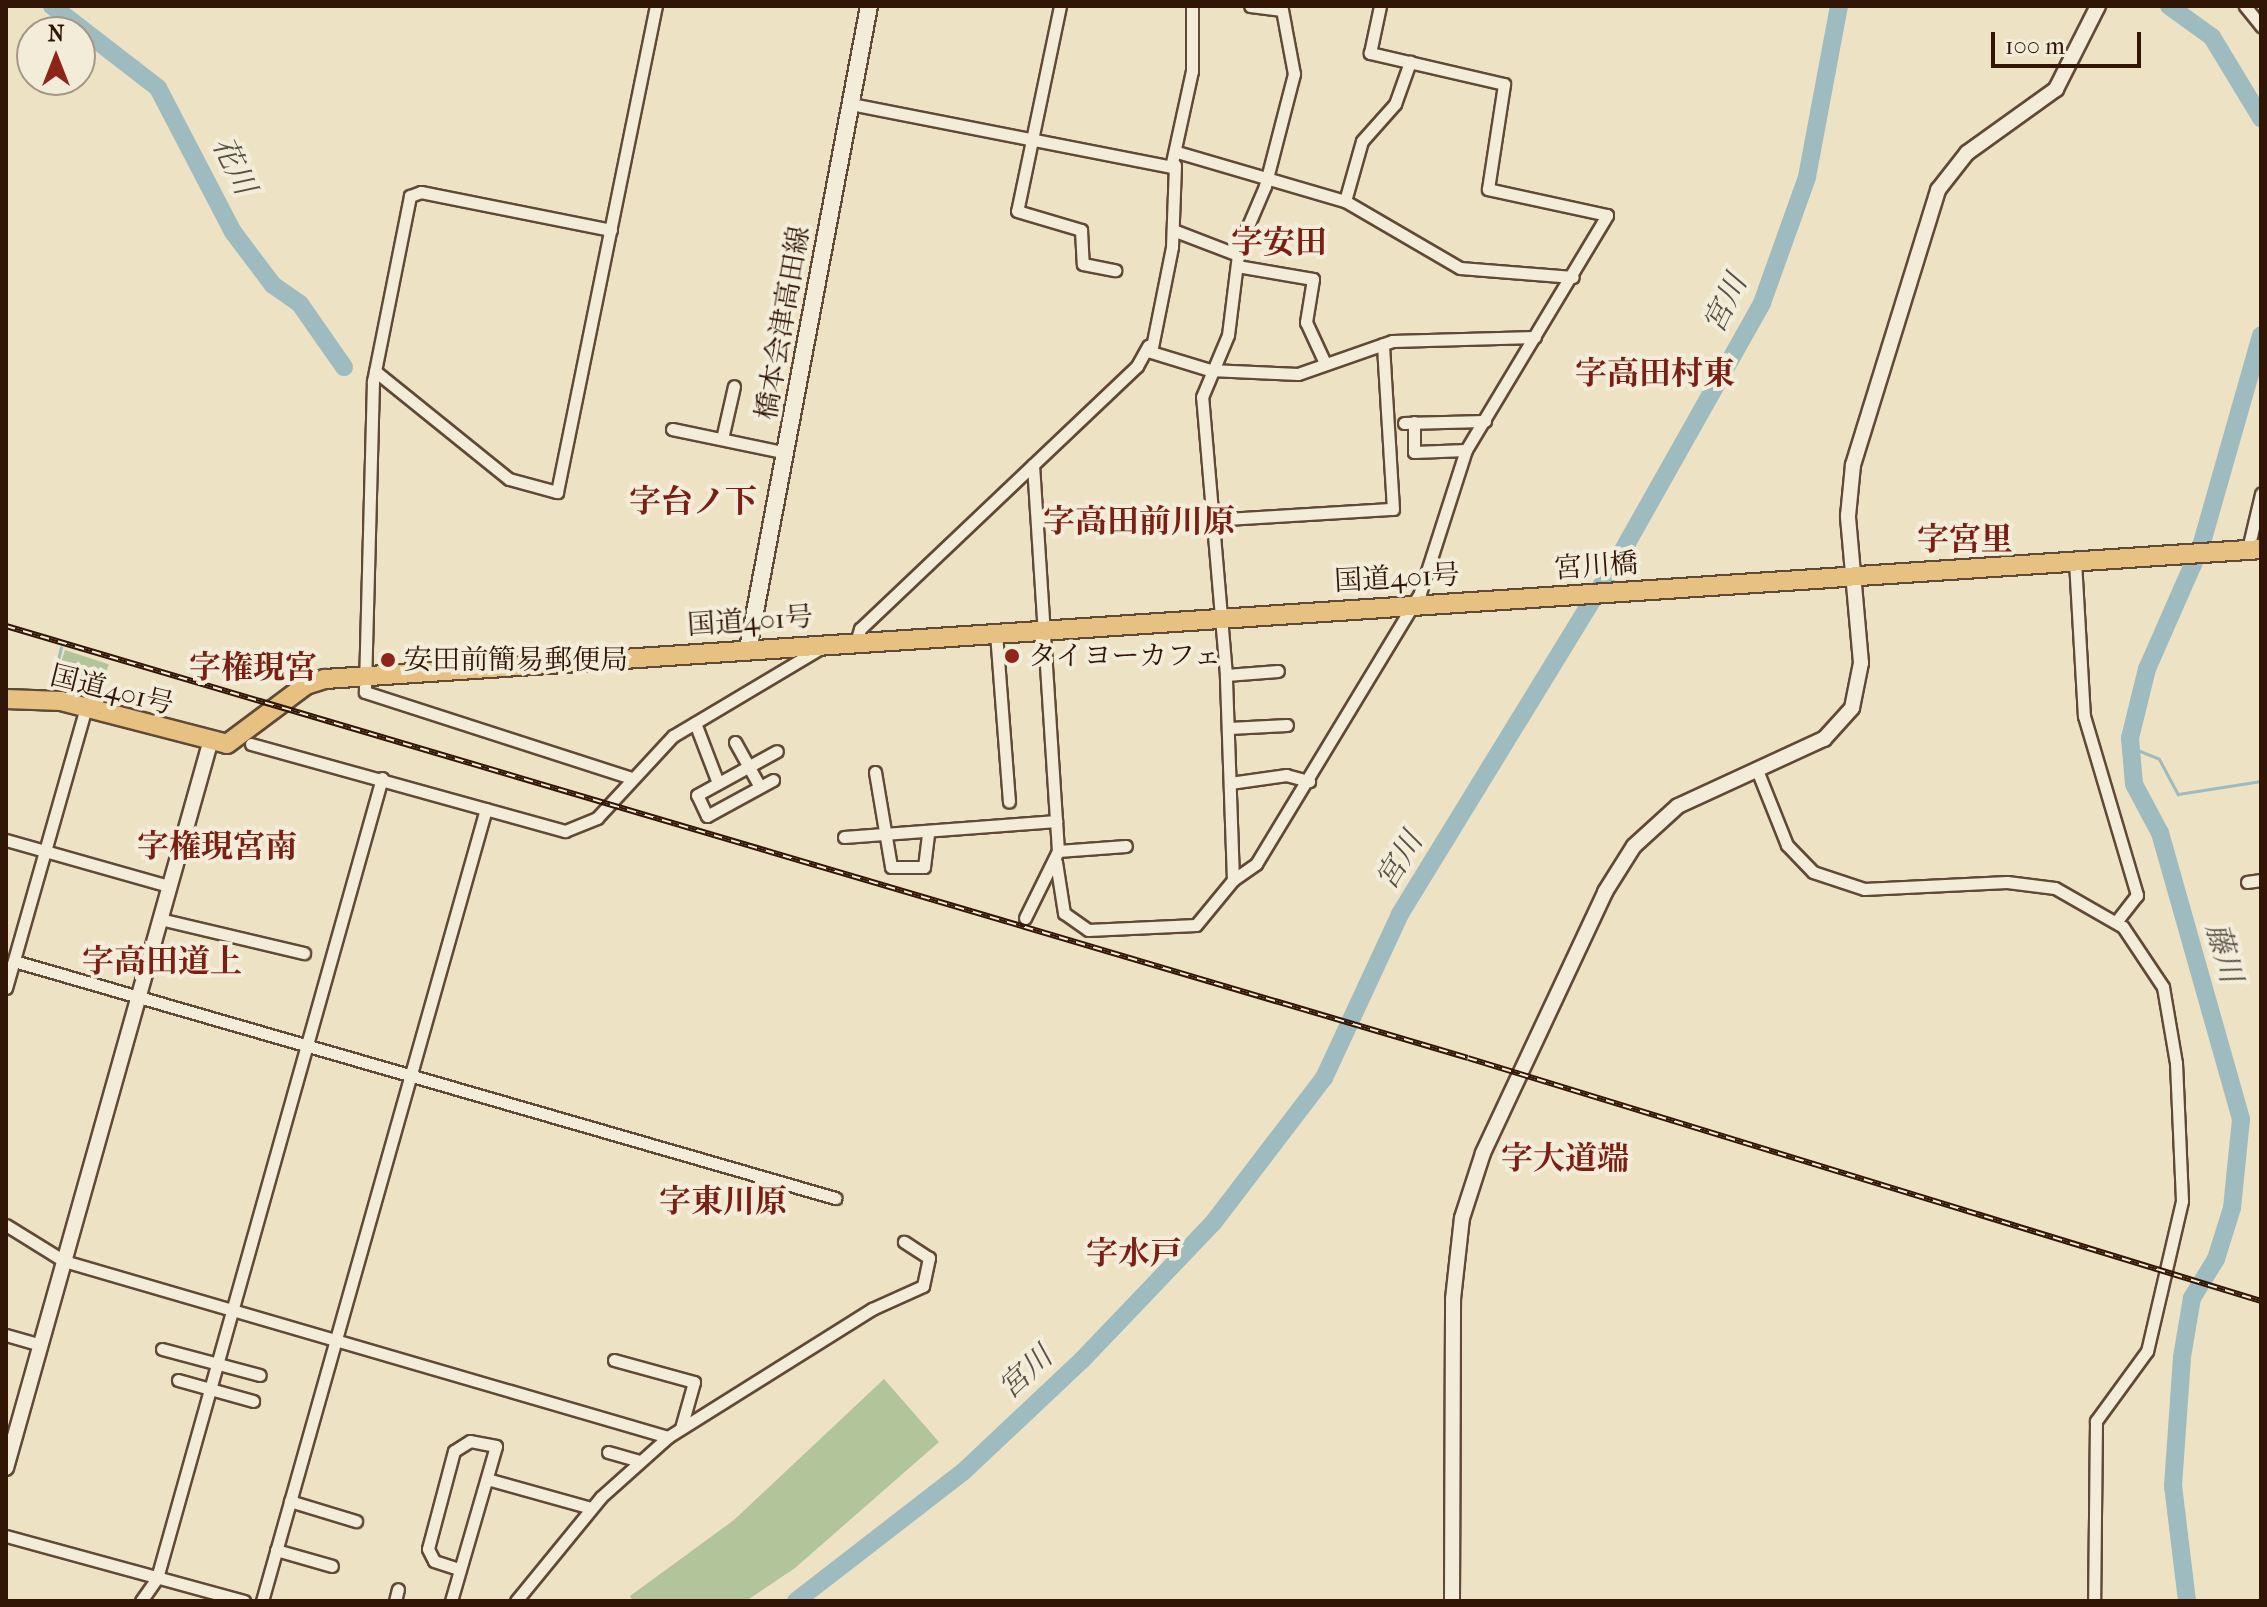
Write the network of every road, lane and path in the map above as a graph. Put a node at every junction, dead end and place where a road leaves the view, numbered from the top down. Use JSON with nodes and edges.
{"nodes":[{"id":1,"x":656,"y":6,"type":"edge"},
{"id":2,"x":869,"y":6,"type":"edge"},
{"id":3,"x":1060,"y":6,"type":"edge"},
{"id":4,"x":1192,"y":6,"type":"edge"},
{"id":5,"x":1250,"y":6,"type":"edge"},
{"id":6,"x":1380,"y":6,"type":"edge"},
{"id":7,"x":2245,"y":6,"type":"edge"},
{"id":8,"x":1282,"y":8,"type":"edge"},
{"id":9,"x":2097,"y":8,"type":"edge"},
{"id":10,"x":2261,"y":26,"type":"edge"},
{"id":11,"x":1410,"y":62,"type":"junction"},
{"id":12,"x":851,"y":104,"type":"junction"},
{"id":13,"x":1034,"y":138,"type":"junction"},
{"id":14,"x":1177,"y":152,"type":"junction"},
{"id":15,"x":1175,"y":165,"type":"junction"},
{"id":16,"x":1266,"y":178,"type":"junction"},
{"id":17,"x":1345,"y":201,"type":"junction"},
{"id":18,"x":611,"y":230,"type":"junction"},
{"id":19,"x":1173,"y":230,"type":"junction"},
{"id":20,"x":1237,"y":260,"type":"junction"},
{"id":21,"x":1115,"y":270,"type":"dead end"},
{"id":22,"x":1573,"y":277,"type":"junction"},
{"id":23,"x":1535,"y":337,"type":"junction"},
{"id":24,"x":1383,"y":344,"type":"junction"},
{"id":25,"x":1148,"y":346,"type":"junction"},
{"id":26,"x":1324,"y":361,"type":"junction"},
{"id":27,"x":1210,"y":370,"type":"junction"},
{"id":28,"x":375,"y":371,"type":"junction"},
{"id":29,"x":734,"y":386,"type":"dead end"},
{"id":30,"x":1485,"y":421,"type":"junction"},
{"id":31,"x":672,"y":429,"type":"dead end"},
{"id":32,"x":722,"y":439,"type":"junction"},
{"id":33,"x":1466,"y":450,"type":"junction"},
{"id":34,"x":787,"y":453,"type":"junction"},
{"id":35,"x":1033,"y":465,"type":"junction"},
{"id":36,"x":2261,"y":494,"type":"edge"},
{"id":37,"x":1211,"y":520,"type":"junction"},
{"id":38,"x":2251,"y":549,"type":"edge"},
{"id":39,"x":2075,"y":561,"type":"junction"},
{"id":40,"x":1856,"y":576,"type":"junction"},
{"id":41,"x":1525,"y":599,"type":"joint"},
{"id":42,"x":1413,"y":605,"type":"junction"},
{"id":43,"x":1221,"y":617,"type":"junction"},
{"id":44,"x":1045,"y":630,"type":"junction"},
{"id":45,"x":996,"y":633,"type":"junction"},
{"id":46,"x":856,"y":642,"type":"junction"},
{"id":47,"x":821,"y":645,"type":"junction"},
{"id":48,"x":748,"y":649,"type":"junction"},
{"id":49,"x":1278,"y":671,"type":"dead end"},
{"id":50,"x":1226,"y":675,"type":"junction"},
{"id":51,"x":365,"y":678,"type":"junction"},
{"id":52,"x":6,"y":699,"type":"edge"},
{"id":53,"x":86,"y":708,"type":"junction"},
{"id":54,"x":695,"y":723,"type":"junction"},
{"id":55,"x":1287,"y":725,"type":"dead end"},
{"id":56,"x":1229,"y":728,"type":"junction"},
{"id":57,"x":735,"y":742,"type":"dead end"},
{"id":58,"x":210,"y":743,"type":"junction"},
{"id":59,"x":251,"y":744,"type":"dead end"},
{"id":60,"x":777,"y":751,"type":"dead end"},
{"id":61,"x":748,"y":767,"type":"junction"},
{"id":62,"x":1757,"y":770,"type":"junction"},
{"id":63,"x":875,"y":772,"type":"dead end"},
{"id":64,"x":382,"y":778,"type":"junction"},
{"id":65,"x":631,"y":778,"type":"junction"},
{"id":66,"x":773,"y":780,"type":"dead end"},
{"id":67,"x":1309,"y":781,"type":"junction"},
{"id":68,"x":718,"y":783,"type":"junction"},
{"id":69,"x":1230,"y":783,"type":"junction"},
{"id":70,"x":760,"y":787,"type":"junction"},
{"id":71,"x":1009,"y":801,"type":"dead end"},
{"id":72,"x":486,"y":809,"type":"junction"},
{"id":73,"x":1056,"y":821,"type":"junction"},
{"id":74,"x":928,"y":833,"type":"junction"},
{"id":75,"x":881,"y":836,"type":"junction"},
{"id":76,"x":844,"y":837,"type":"dead end"},
{"id":77,"x":6,"y":840,"type":"edge"},
{"id":78,"x":1126,"y":846,"type":"dead end"},
{"id":79,"x":42,"y":850,"type":"junction"},
{"id":80,"x":1057,"y":856,"type":"junction"},
{"id":81,"x":1233,"y":880,"type":"junction"},
{"id":82,"x":2261,"y":880,"type":"edge"},
{"id":83,"x":2247,"y":882,"type":"dead end"},
{"id":84,"x":169,"y":886,"type":"junction"},
{"id":85,"x":1025,"y":918,"type":"dead end"},
{"id":86,"x":160,"y":919,"type":"junction"},
{"id":87,"x":2116,"y":922,"type":"junction"},
{"id":88,"x":304,"y":953,"type":"dead end"},
{"id":89,"x":14,"y":961,"type":"junction"},
{"id":90,"x":6,"y":988,"type":"edge"},
{"id":91,"x":139,"y":997,"type":"junction"},
{"id":92,"x":308,"y":1045,"type":"junction"},
{"id":93,"x":411,"y":1074,"type":"junction"},
{"id":94,"x":835,"y":1198,"type":"dead end"},
{"id":95,"x":6,"y":1225,"type":"edge"},
{"id":96,"x":904,"y":1242,"type":"dead end"},
{"id":97,"x":64,"y":1261,"type":"junction"},
{"id":98,"x":232,"y":1313,"type":"junction"},
{"id":99,"x":6,"y":1335,"type":"edge"},
{"id":100,"x":335,"y":1342,"type":"junction"},
{"id":101,"x":40,"y":1345,"type":"junction"},
{"id":102,"x":162,"y":1349,"type":"dead end"},
{"id":103,"x":614,"y":1360,"type":"dead end"},
{"id":104,"x":218,"y":1364,"type":"junction"},
{"id":105,"x":260,"y":1375,"type":"dead end"},
{"id":106,"x":178,"y":1380,"type":"dead end"},
{"id":107,"x":211,"y":1389,"type":"junction"},
{"id":108,"x":253,"y":1401,"type":"dead end"},
{"id":109,"x":681,"y":1428,"type":"junction"},
{"id":110,"x":668,"y":1437,"type":"junction"},
{"id":111,"x":608,"y":1452,"type":"dead end"},
{"id":112,"x":639,"y":1461,"type":"junction"},
{"id":113,"x":6,"y":1468,"type":"edge"},
{"id":114,"x":487,"y":1479,"type":"junction"},
{"id":115,"x":290,"y":1501,"type":"junction"},
{"id":116,"x":591,"y":1508,"type":"junction"},
{"id":117,"x":356,"y":1521,"type":"dead end"},
{"id":118,"x":6,"y":1536,"type":"edge"},
{"id":119,"x":276,"y":1550,"type":"junction"},
{"id":120,"x":332,"y":1566,"type":"dead end"},
{"id":121,"x":459,"y":1569,"type":"junction"},
{"id":122,"x":157,"y":1578,"type":"junction"},
{"id":123,"x":141,"y":1601,"type":"edge"},
{"id":124,"x":244,"y":1601,"type":"edge"},
{"id":125,"x":262,"y":1601,"type":"edge"},
{"id":126,"x":451,"y":1601,"type":"edge"},
{"id":127,"x":516,"y":1601,"type":"edge"},
{"id":128,"x":1452,"y":1601,"type":"edge"},
{"id":129,"x":2094,"y":1601,"type":"edge"}],
"edges":[{"from":1,"to":18,"type":"street"},
{"from":2,"to":12,"type":"main road","name":"橋本会津高田線"},
{"from":3,"to":13,"type":"street"},
{"from":4,"to":14,"type":"street"},
{"from":5,"to":8,"type":"street"},
{"from":6,"to":11,"type":"street"},
{"from":7,"to":10,"type":"street"},
{"from":8,"to":16,"type":"street"},
{"from":9,"to":40,"type":"street"},
{"from":11,"to":17,"type":"street"},
{"from":11,"to":22,"type":"street"},
{"from":12,"to":13,"type":"street"},
{"from":12,"to":34,"type":"main road","name":"橋本会津高田線"},
{"from":13,"to":15,"type":"street"},
{"from":13,"to":21,"type":"street"},
{"from":14,"to":15,"type":"street"},
{"from":14,"to":16,"type":"street"},
{"from":15,"to":19,"type":"street"},
{"from":16,"to":17,"type":"street"},
{"from":16,"to":20,"type":"street"},
{"from":17,"to":22,"type":"street"},
{"from":18,"to":28,"type":"street"},
{"from":18,"to":28,"type":"street"},
{"from":19,"to":20,"type":"street"},
{"from":19,"to":25,"type":"street"},
{"from":20,"to":26,"type":"street"},
{"from":20,"to":27,"type":"street"},
{"from":22,"to":23,"type":"street"},
{"from":23,"to":24,"type":"street"},
{"from":23,"to":30,"type":"street"},
{"from":24,"to":26,"type":"street"},
{"from":24,"to":37,"type":"street"},
{"from":25,"to":27,"type":"street"},
{"from":25,"to":35,"type":"street"},
{"from":26,"to":27,"type":"street"},
{"from":27,"to":37,"type":"street"},
{"from":28,"to":51,"type":"street"},
{"from":29,"to":32,"type":"street"},
{"from":30,"to":33,"type":"street"},
{"from":30,"to":33,"type":"street"},
{"from":31,"to":32,"type":"street"},
{"from":32,"to":34,"type":"street"},
{"from":33,"to":42,"type":"street"},
{"from":34,"to":48,"type":"main road","name":"橋本会津高田線"},
{"from":35,"to":44,"type":"street"},
{"from":35,"to":46,"type":"street"},
{"from":36,"to":38,"type":"street"},
{"from":37,"to":43,"type":"street"},
{"from":38,"to":39,"type":"highway"},
{"from":39,"to":40,"type":"highway"},
{"from":39,"to":87,"type":"street"},
{"from":40,"to":41,"type":"highway","name":"宮川橋"},
{"from":40,"to":62,"type":"street"},
{"from":41,"to":42,"type":"highway","name":"国道401号"},
{"from":42,"to":43,"type":"highway","name":"国道401号"},
{"from":42,"to":67,"type":"street"},
{"from":43,"to":44,"type":"highway","name":"国道401号"},
{"from":43,"to":50,"type":"street"},
{"from":44,"to":45,"type":"highway","name":"国道401号"},
{"from":44,"to":73,"type":"street"},
{"from":45,"to":46,"type":"highway","name":"国道401号"},
{"from":45,"to":71,"type":"street"},
{"from":46,"to":47,"type":"highway","name":"国道401号"},
{"from":47,"to":48,"type":"highway","name":"国道401号"},
{"from":47,"to":54,"type":"street"},
{"from":48,"to":51,"type":"highway","name":"国道401号"},
{"from":49,"to":50,"type":"street"},
{"from":50,"to":56,"type":"street"},
{"from":51,"to":58,"type":"highway","name":"国道401号"},
{"from":51,"to":65,"type":"street"},
{"from":52,"to":53,"type":"highway","name":"国道401号"},
{"from":53,"to":58,"type":"highway","name":"国道401号"},
{"from":53,"to":79,"type":"street"},
{"from":54,"to":65,"type":"street"},
{"from":54,"to":68,"type":"street"},
{"from":55,"to":56,"type":"street"},
{"from":56,"to":69,"type":"street"},
{"from":57,"to":61,"type":"street"},
{"from":58,"to":84,"type":"street"},
{"from":59,"to":64,"type":"street"},
{"from":60,"to":61,"type":"street"},
{"from":61,"to":68,"type":"street"},
{"from":61,"to":70,"type":"street"},
{"from":62,"to":87,"type":"street"},
{"from":62,"to":128,"type":"street"},
{"from":63,"to":75,"type":"street"},
{"from":64,"to":72,"type":"street"},
{"from":64,"to":92,"type":"street"},
{"from":65,"to":72,"type":"street"},
{"from":66,"to":70,"type":"street"},
{"from":67,"to":69,"type":"street"},
{"from":67,"to":81,"type":"street"},
{"from":68,"to":70,"type":"street"},
{"from":69,"to":81,"type":"street"},
{"from":72,"to":93,"type":"street"},
{"from":73,"to":74,"type":"street"},
{"from":73,"to":80,"type":"street"},
{"from":74,"to":75,"type":"street"},
{"from":74,"to":75,"type":"street"},
{"from":75,"to":76,"type":"street"},
{"from":77,"to":79,"type":"street"},
{"from":78,"to":80,"type":"street"},
{"from":79,"to":84,"type":"street"},
{"from":79,"to":89,"type":"street"},
{"from":80,"to":81,"type":"street"},
{"from":80,"to":85,"type":"street"},
{"from":82,"to":83,"type":"street"},
{"from":84,"to":86,"type":"street"},
{"from":86,"to":88,"type":"street"},
{"from":86,"to":91,"type":"street"},
{"from":87,"to":129,"type":"street"},
{"from":89,"to":90,"type":"street"},
{"from":89,"to":91,"type":"street"},
{"from":91,"to":92,"type":"street"},
{"from":91,"to":97,"type":"street"},
{"from":92,"to":93,"type":"street"},
{"from":92,"to":98,"type":"street"},
{"from":93,"to":94,"type":"street"},
{"from":93,"to":100,"type":"street"},
{"from":95,"to":97,"type":"street"},
{"from":96,"to":109,"type":"street"},
{"from":97,"to":98,"type":"street"},
{"from":97,"to":101,"type":"street"},
{"from":98,"to":100,"type":"street"},
{"from":98,"to":104,"type":"street"},
{"from":99,"to":101,"type":"street"},
{"from":100,"to":110,"type":"street"},
{"from":100,"to":115,"type":"street"},
{"from":101,"to":113,"type":"street"},
{"from":102,"to":104,"type":"street"},
{"from":103,"to":109,"type":"street"},
{"from":104,"to":105,"type":"street"},
{"from":104,"to":107,"type":"street"},
{"from":106,"to":107,"type":"street"},
{"from":107,"to":108,"type":"street"},
{"from":107,"to":122,"type":"street"},
{"from":109,"to":110,"type":"street"},
{"from":110,"to":112,"type":"street"},
{"from":111,"to":112,"type":"street"},
{"from":112,"to":116,"type":"street"},
{"from":114,"to":116,"type":"street"},
{"from":114,"to":121,"type":"street"},
{"from":114,"to":121,"type":"street"},
{"from":115,"to":117,"type":"street"},
{"from":115,"to":119,"type":"street"},
{"from":116,"to":127,"type":"street"},
{"from":118,"to":122,"type":"street"},
{"from":119,"to":120,"type":"street"},
{"from":119,"to":125,"type":"street"},
{"from":121,"to":126,"type":"street"},
{"from":122,"to":123,"type":"street"},
{"from":122,"to":124,"type":"street"}]}
